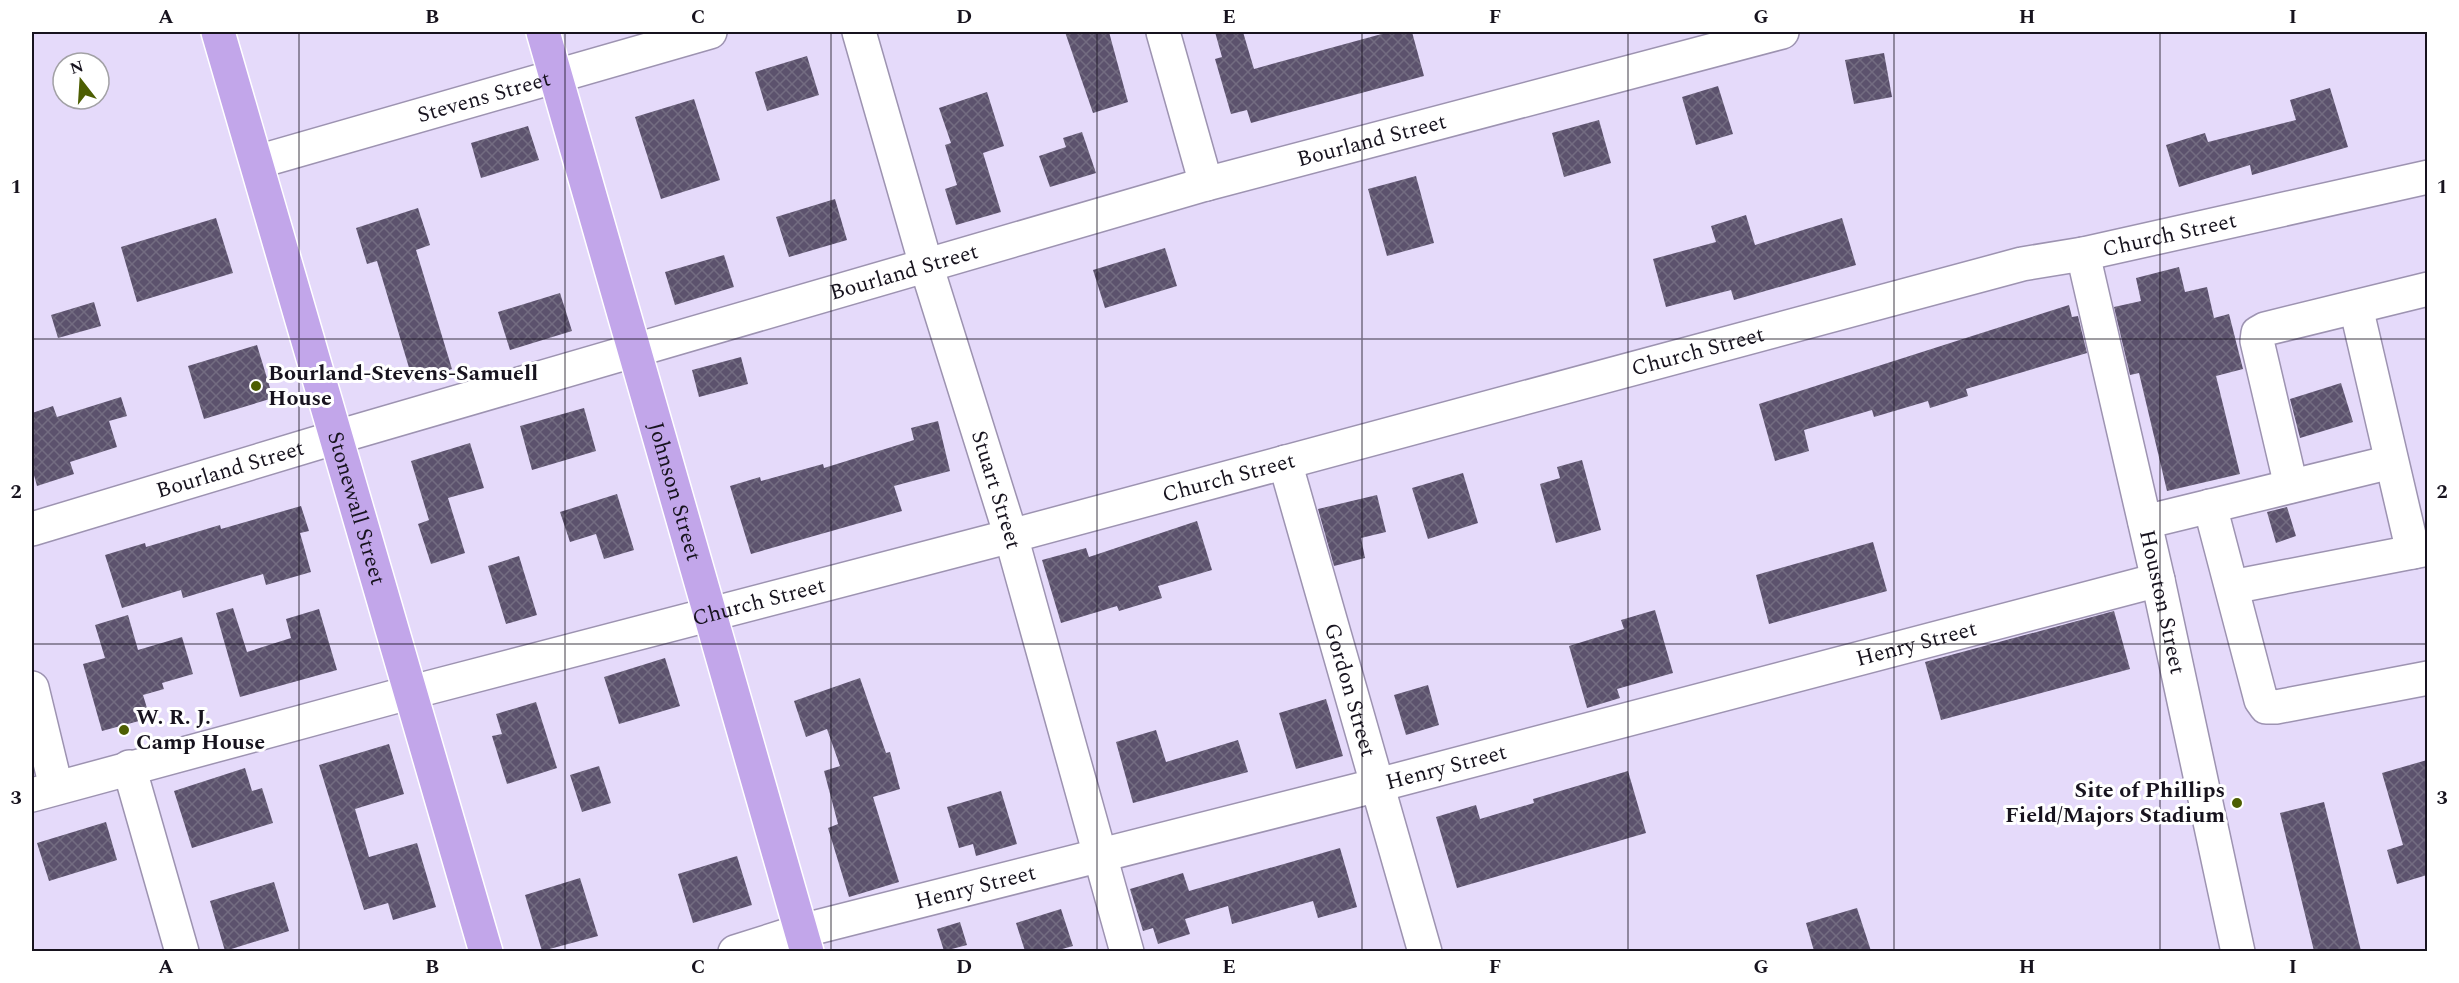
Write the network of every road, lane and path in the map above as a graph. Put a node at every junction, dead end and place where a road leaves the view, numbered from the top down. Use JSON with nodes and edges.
{"nodes":[{"id":1,"x":218,"y":32,"type":"edge"},
{"id":2,"x":543,"y":32,"type":"edge"},
{"id":3,"x":710,"y":32,"type":"edge"},
{"id":4,"x":859,"y":32,"type":"edge"},
{"id":5,"x":1163,"y":32,"type":"edge"},
{"id":6,"x":1782,"y":32,"type":"edge"},
{"id":7,"x":555,"y":76,"type":"junction"},
{"id":8,"x":257,"y":162,"type":"junction"},
{"id":9,"x":2427,"y":177,"type":"edge"},
{"id":10,"x":1206,"y":184,"type":"junction"},
{"id":11,"x":2083,"y":254,"type":"junction"},
{"id":12,"x":926,"y":265,"type":"junction"},
{"id":13,"x":2427,"y":289,"type":"edge"},
{"id":14,"x":2356,"y":307,"type":"junction"},
{"id":15,"x":634,"y":351,"type":"junction"},
{"id":16,"x":337,"y":437,"type":"junction"},
{"id":17,"x":1286,"y":462,"type":"junction"},
{"id":18,"x":2391,"y":462,"type":"junction"},
{"id":19,"x":2290,"y":486,"type":"junction"},
{"id":20,"x":2210,"y":506,"type":"junction"},
{"id":21,"x":2145,"y":522,"type":"junction"},
{"id":22,"x":32,"y":529,"type":"edge"},
{"id":23,"x":1011,"y":536,"type":"junction"},
{"id":24,"x":2420,"y":550,"type":"edge"},
{"id":25,"x":2158,"y":580,"type":"junction"},
{"id":26,"x":2232,"y":587,"type":"junction"},
{"id":27,"x":709,"y":614,"type":"junction"},
{"id":28,"x":2427,"y":678,"type":"edge"},
{"id":29,"x":32,"y":688,"type":"edge"},
{"id":30,"x":412,"y":692,"type":"junction"},
{"id":31,"x":129,"y":767,"type":"junction"},
{"id":32,"x":1378,"y":785,"type":"junction"},
{"id":33,"x":44,"y":791,"type":"edge"},
{"id":34,"x":1101,"y":856,"type":"junction"},
{"id":35,"x":804,"y":941,"type":"edge"},
{"id":36,"x":182,"y":951,"type":"edge"},
{"id":37,"x":486,"y":951,"type":"edge"},
{"id":38,"x":735,"y":951,"type":"edge"},
{"id":39,"x":1128,"y":951,"type":"edge"},
{"id":40,"x":1425,"y":951,"type":"edge"},
{"id":41,"x":2238,"y":951,"type":"edge"}],
"edges":[{"from":1,"to":8,"type":"main road","name":"Stonewall Street"},
{"from":2,"to":7,"type":"main road","name":"Johnson Street"},
{"from":3,"to":7,"type":"street","name":"Stevens Street"},
{"from":4,"to":12,"type":"street","name":"Stuart Street"},
{"from":5,"to":10,"type":"street"},
{"from":6,"to":10,"type":"street","name":"Bourland Street"},
{"from":7,"to":8,"type":"street","name":"Stevens Street"},
{"from":7,"to":15,"type":"main road","name":"Johnson Street"},
{"from":8,"to":16,"type":"main road","name":"Stonewall Street"},
{"from":9,"to":11,"type":"street","name":"Church Street"},
{"from":10,"to":12,"type":"street","name":"Bourland Street"},
{"from":11,"to":17,"type":"street","name":"Church Street"},
{"from":11,"to":21,"type":"street","name":"Houston Street"},
{"from":12,"to":15,"type":"street","name":"Bourland Street"},
{"from":12,"to":23,"type":"street","name":"Stuart Street"},
{"from":13,"to":14,"type":"street"},
{"from":14,"to":18,"type":"street"},
{"from":14,"to":19,"type":"street"},
{"from":15,"to":16,"type":"street","name":"Bourland Street"},
{"from":15,"to":27,"type":"main road","name":"Johnson Street"},
{"from":16,"to":22,"type":"street","name":"Bourland Street"},
{"from":16,"to":30,"type":"main road","name":"Stonewall Street"},
{"from":17,"to":23,"type":"street","name":"Church Street"},
{"from":17,"to":32,"type":"street","name":"Gordon Street"},
{"from":18,"to":19,"type":"street"},
{"from":18,"to":24,"type":"street"},
{"from":19,"to":20,"type":"street"},
{"from":20,"to":21,"type":"street"},
{"from":20,"to":26,"type":"street"},
{"from":21,"to":25,"type":"street","name":"Houston Street"},
{"from":23,"to":27,"type":"street","name":"Church Street"},
{"from":23,"to":34,"type":"street","name":"Stuart Street"},
{"from":24,"to":26,"type":"street"},
{"from":25,"to":32,"type":"street","name":"Henry Street"},
{"from":25,"to":41,"type":"street","name":"Houston Street"},
{"from":26,"to":28,"type":"street"},
{"from":27,"to":30,"type":"street","name":"Church Street"},
{"from":27,"to":35,"type":"main road","name":"Johnson Street"},
{"from":29,"to":33,"type":"street"},
{"from":30,"to":31,"type":"street","name":"Church Street"},
{"from":30,"to":37,"type":"main road","name":"Stonewall Street"},
{"from":31,"to":33,"type":"street","name":"Church Street"},
{"from":31,"to":36,"type":"street"},
{"from":32,"to":34,"type":"street","name":"Henry Street"},
{"from":32,"to":40,"type":"street","name":"Gordon Street"},
{"from":34,"to":35,"type":"street","name":"Henry Street"},
{"from":34,"to":39,"type":"street","name":"Stuart Street"},
{"from":35,"to":38,"type":"street","name":"Henry Street"}]}
